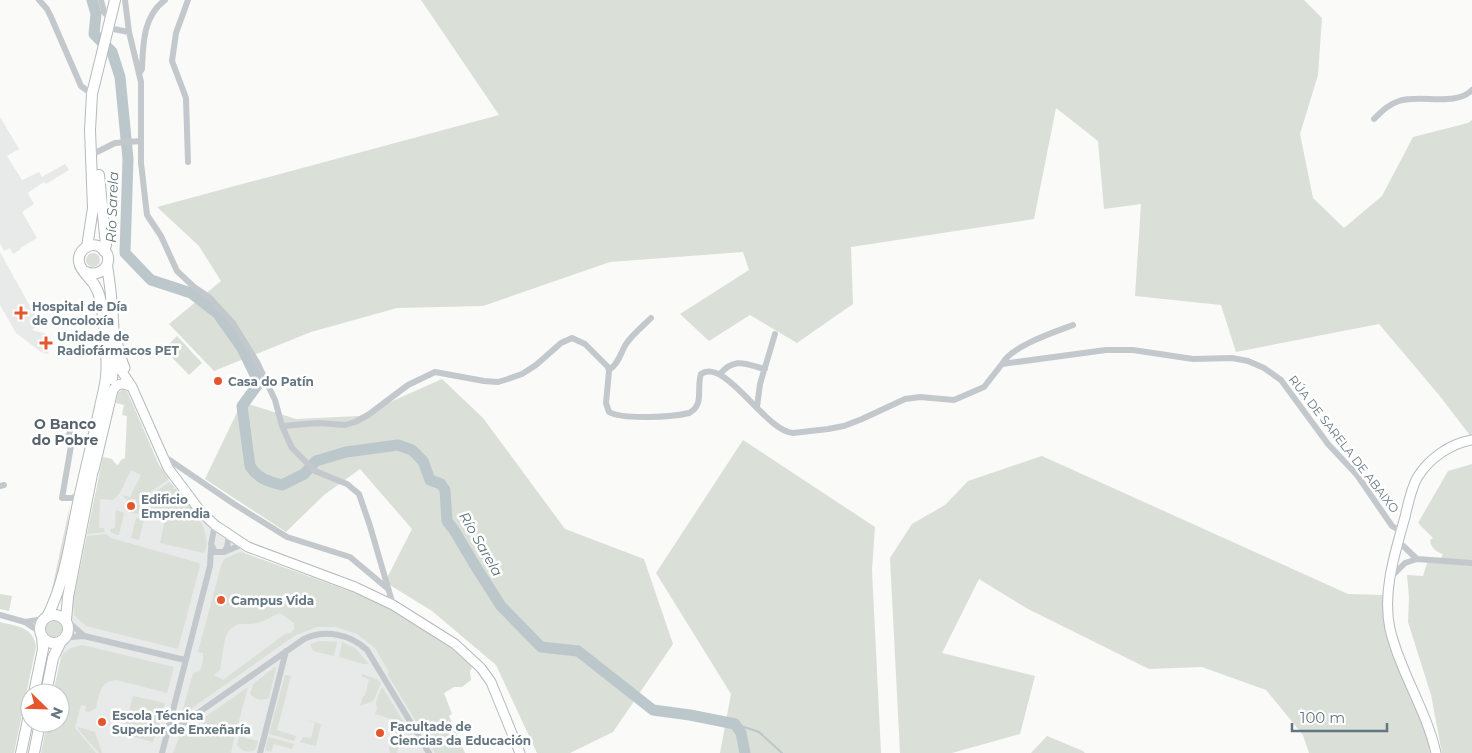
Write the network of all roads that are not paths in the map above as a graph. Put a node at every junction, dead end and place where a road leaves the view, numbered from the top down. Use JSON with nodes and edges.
{"nodes":[{"id":1,"x":101,"y":0,"type":"edge"},
{"id":2,"x":115,"y":0,"type":"edge"},
{"id":3,"x":125,"y":0,"type":"edge"},
{"id":4,"x":165,"y":0,"type":"edge"},
{"id":5,"x":188,"y":0,"type":"edge"},
{"id":6,"x":41,"y":1,"type":"edge"},
{"id":7,"x":108,"y":27,"type":"junction"},
{"id":8,"x":129,"y":32,"type":"junction"},
{"id":9,"x":139,"y":74,"type":"junction"},
{"id":10,"x":1472,"y":90,"type":"edge"},
{"id":11,"x":92,"y":98,"type":"junction"},
{"id":12,"x":1374,"y":119,"type":"dead end"},
{"id":13,"x":139,"y":142,"type":"junction"},
{"id":14,"x":97,"y":152,"type":"junction"},
{"id":15,"x":188,"y":162,"type":"dead end"},
{"id":16,"x":87,"y":247,"type":"junction"},
{"id":17,"x":104,"y":251,"type":"junction"},
{"id":18,"x":107,"y":265,"type":"junction"},
{"id":19,"x":84,"y":272,"type":"junction"},
{"id":20,"x":99,"y":294,"type":"junction"},
{"id":21,"x":651,"y":318,"type":"dead end"},
{"id":22,"x":1073,"y":325,"type":"dead end"},
{"id":23,"x":114,"y":326,"type":"junction"},
{"id":24,"x":775,"y":334,"type":"dead end"},
{"id":25,"x":114,"y":359,"type":"junction"},
{"id":26,"x":1002,"y":364,"type":"junction"},
{"id":27,"x":765,"y":369,"type":"junction"},
{"id":28,"x":609,"y":370,"type":"junction"},
{"id":29,"x":720,"y":374,"type":"junction"},
{"id":30,"x":108,"y":380,"type":"junction"},
{"id":31,"x":132,"y":387,"type":"junction"},
{"id":32,"x":757,"y":407,"type":"junction"},
{"id":33,"x":282,"y":426,"type":"junction"},
{"id":34,"x":70,"y":431,"type":"dead end"},
{"id":35,"x":1472,"y":440,"type":"edge"},
{"id":36,"x":162,"y":457,"type":"junction"},
{"id":37,"x":92,"y":475,"type":"junction"},
{"id":38,"x":81,"y":491,"type":"junction"},
{"id":39,"x":66,"y":499,"type":"junction"},
{"id":40,"x":215,"y":525,"type":"junction"},
{"id":41,"x":73,"y":526,"type":"junction"},
{"id":42,"x":1401,"y":531,"type":"junction"},
{"id":43,"x":229,"y":536,"type":"junction"},
{"id":44,"x":1399,"y":542,"type":"junction"},
{"id":45,"x":243,"y":544,"type":"junction"},
{"id":46,"x":211,"y":548,"type":"junction"},
{"id":47,"x":222,"y":552,"type":"junction"},
{"id":48,"x":1417,"y":559,"type":"junction"},
{"id":49,"x":1472,"y":563,"type":"edge"},
{"id":50,"x":210,"y":566,"type":"junction"},
{"id":51,"x":1390,"y":578,"type":"junction"},
{"id":52,"x":387,"y":588,"type":"junction"},
{"id":53,"x":393,"y":604,"type":"junction"},
{"id":54,"x":0,"y":616,"type":"edge"},
{"id":55,"x":45,"y":618,"type":"junction"},
{"id":56,"x":66,"y":620,"type":"junction"},
{"id":57,"x":25,"y":622,"type":"junction"},
{"id":58,"x":41,"y":634,"type":"junction"},
{"id":59,"x":84,"y":636,"type":"junction"},
{"id":60,"x":61,"y":641,"type":"junction"},
{"id":61,"x":286,"y":651,"type":"junction"},
{"id":62,"x":185,"y":660,"type":"junction"},
{"id":63,"x":36,"y":683,"type":"edge"},
{"id":64,"x":48,"y":683,"type":"edge"},
{"id":65,"x":168,"y":731,"type":"junction"},
{"id":66,"x":25,"y":733,"type":"edge"},
{"id":67,"x":38,"y":733,"type":"edge"},
{"id":68,"x":21,"y":753,"type":"edge"},
{"id":69,"x":34,"y":753,"type":"edge"},
{"id":70,"x":162,"y":753,"type":"edge"},
{"id":71,"x":260,"y":753,"type":"edge"},
{"id":72,"x":429,"y":753,"type":"edge"},
{"id":73,"x":520,"y":753,"type":"edge"},
{"id":74,"x":1436,"y":753,"type":"edge"}],
"edges":[{"from":1,"to":7,"type":"street"},
{"from":2,"to":7,"type":"main road"},
{"from":3,"to":8,"type":"street"},
{"from":4,"to":9,"type":"street"},
{"from":5,"to":15,"type":"street"},
{"from":6,"to":11,"type":"street"},
{"from":7,"to":8,"type":"street"},
{"from":7,"to":11,"type":"main road"},
{"from":8,"to":9,"type":"street"},
{"from":9,"to":13,"type":"street"},
{"from":10,"to":12,"type":"street"},
{"from":11,"to":14,"type":"main road"},
{"from":11,"to":16,"type":"main road"},
{"from":13,"to":14,"type":"street"},
{"from":13,"to":33,"type":"street"},
{"from":14,"to":17,"type":"main road"},
{"from":16,"to":17,"type":"main road"},
{"from":16,"to":19,"type":"main road"},
{"from":17,"to":18,"type":"main road"},
{"from":18,"to":19,"type":"main road"},
{"from":18,"to":23,"type":"main road"},
{"from":19,"to":20,"type":"main road"},
{"from":20,"to":25,"type":"street"},
{"from":20,"to":30,"type":"main road"},
{"from":21,"to":28,"type":"street"},
{"from":22,"to":26,"type":"street"},
{"from":23,"to":25,"type":"main road"},
{"from":23,"to":31,"type":"street"},
{"from":24,"to":27,"type":"street"},
{"from":25,"to":30,"type":"main road"},
{"from":25,"to":31,"type":"street"},
{"from":26,"to":32,"type":"street"},
{"from":26,"to":42,"type":"street","name":"RÚA DE SARELA DE ABAIXO"},
{"from":27,"to":29,"type":"street"},
{"from":27,"to":32,"type":"street"},
{"from":28,"to":29,"type":"street"},
{"from":28,"to":33,"type":"street"},
{"from":29,"to":32,"type":"street"},
{"from":30,"to":37,"type":"main road"},
{"from":30,"to":38,"type":"main road"},
{"from":31,"to":36,"type":"street"},
{"from":31,"to":37,"type":"street"},
{"from":33,"to":52,"type":"street"},
{"from":34,"to":39,"type":"street"},
{"from":35,"to":42,"type":"street"},
{"from":36,"to":40,"type":"street"},
{"from":36,"to":52,"type":"street"},
{"from":37,"to":56,"type":"main road"},
{"from":38,"to":39,"type":"street"},
{"from":38,"to":41,"type":"main road"},
{"from":39,"to":41,"type":"street"},
{"from":40,"to":43,"type":"street"},
{"from":40,"to":46,"type":"street"},
{"from":41,"to":55,"type":"main road"},
{"from":42,"to":44,"type":"street"},
{"from":43,"to":45,"type":"street"},
{"from":43,"to":47,"type":"street"},
{"from":44,"to":48,"type":"street"},
{"from":44,"to":51,"type":"street"},
{"from":45,"to":47,"type":"street"},
{"from":45,"to":53,"type":"street"},
{"from":46,"to":47,"type":"street"},
{"from":46,"to":50,"type":"street"},
{"from":47,"to":50,"type":"street"},
{"from":48,"to":49,"type":"street"},
{"from":48,"to":51,"type":"street"},
{"from":50,"to":62,"type":"street"},
{"from":51,"to":74,"type":"street"},
{"from":52,"to":53,"type":"street"},
{"from":53,"to":73,"type":"street"},
{"from":54,"to":57,"type":"street"},
{"from":55,"to":56,"type":"main road"},
{"from":55,"to":57,"type":"street"},
{"from":55,"to":58,"type":"main road"},
{"from":56,"to":59,"type":"street"},
{"from":56,"to":60,"type":"main road"},
{"from":57,"to":58,"type":"street"},
{"from":58,"to":60,"type":"main road"},
{"from":58,"to":63,"type":"main road"},
{"from":59,"to":60,"type":"street"},
{"from":59,"to":62,"type":"street"},
{"from":60,"to":64,"type":"main road"},
{"from":61,"to":65,"type":"street"},
{"from":61,"to":71,"type":"street"},
{"from":61,"to":72,"type":"street"},
{"from":62,"to":65,"type":"street"},
{"from":65,"to":70,"type":"street"},
{"from":66,"to":68,"type":"main road"},
{"from":67,"to":69,"type":"main road"}]}
